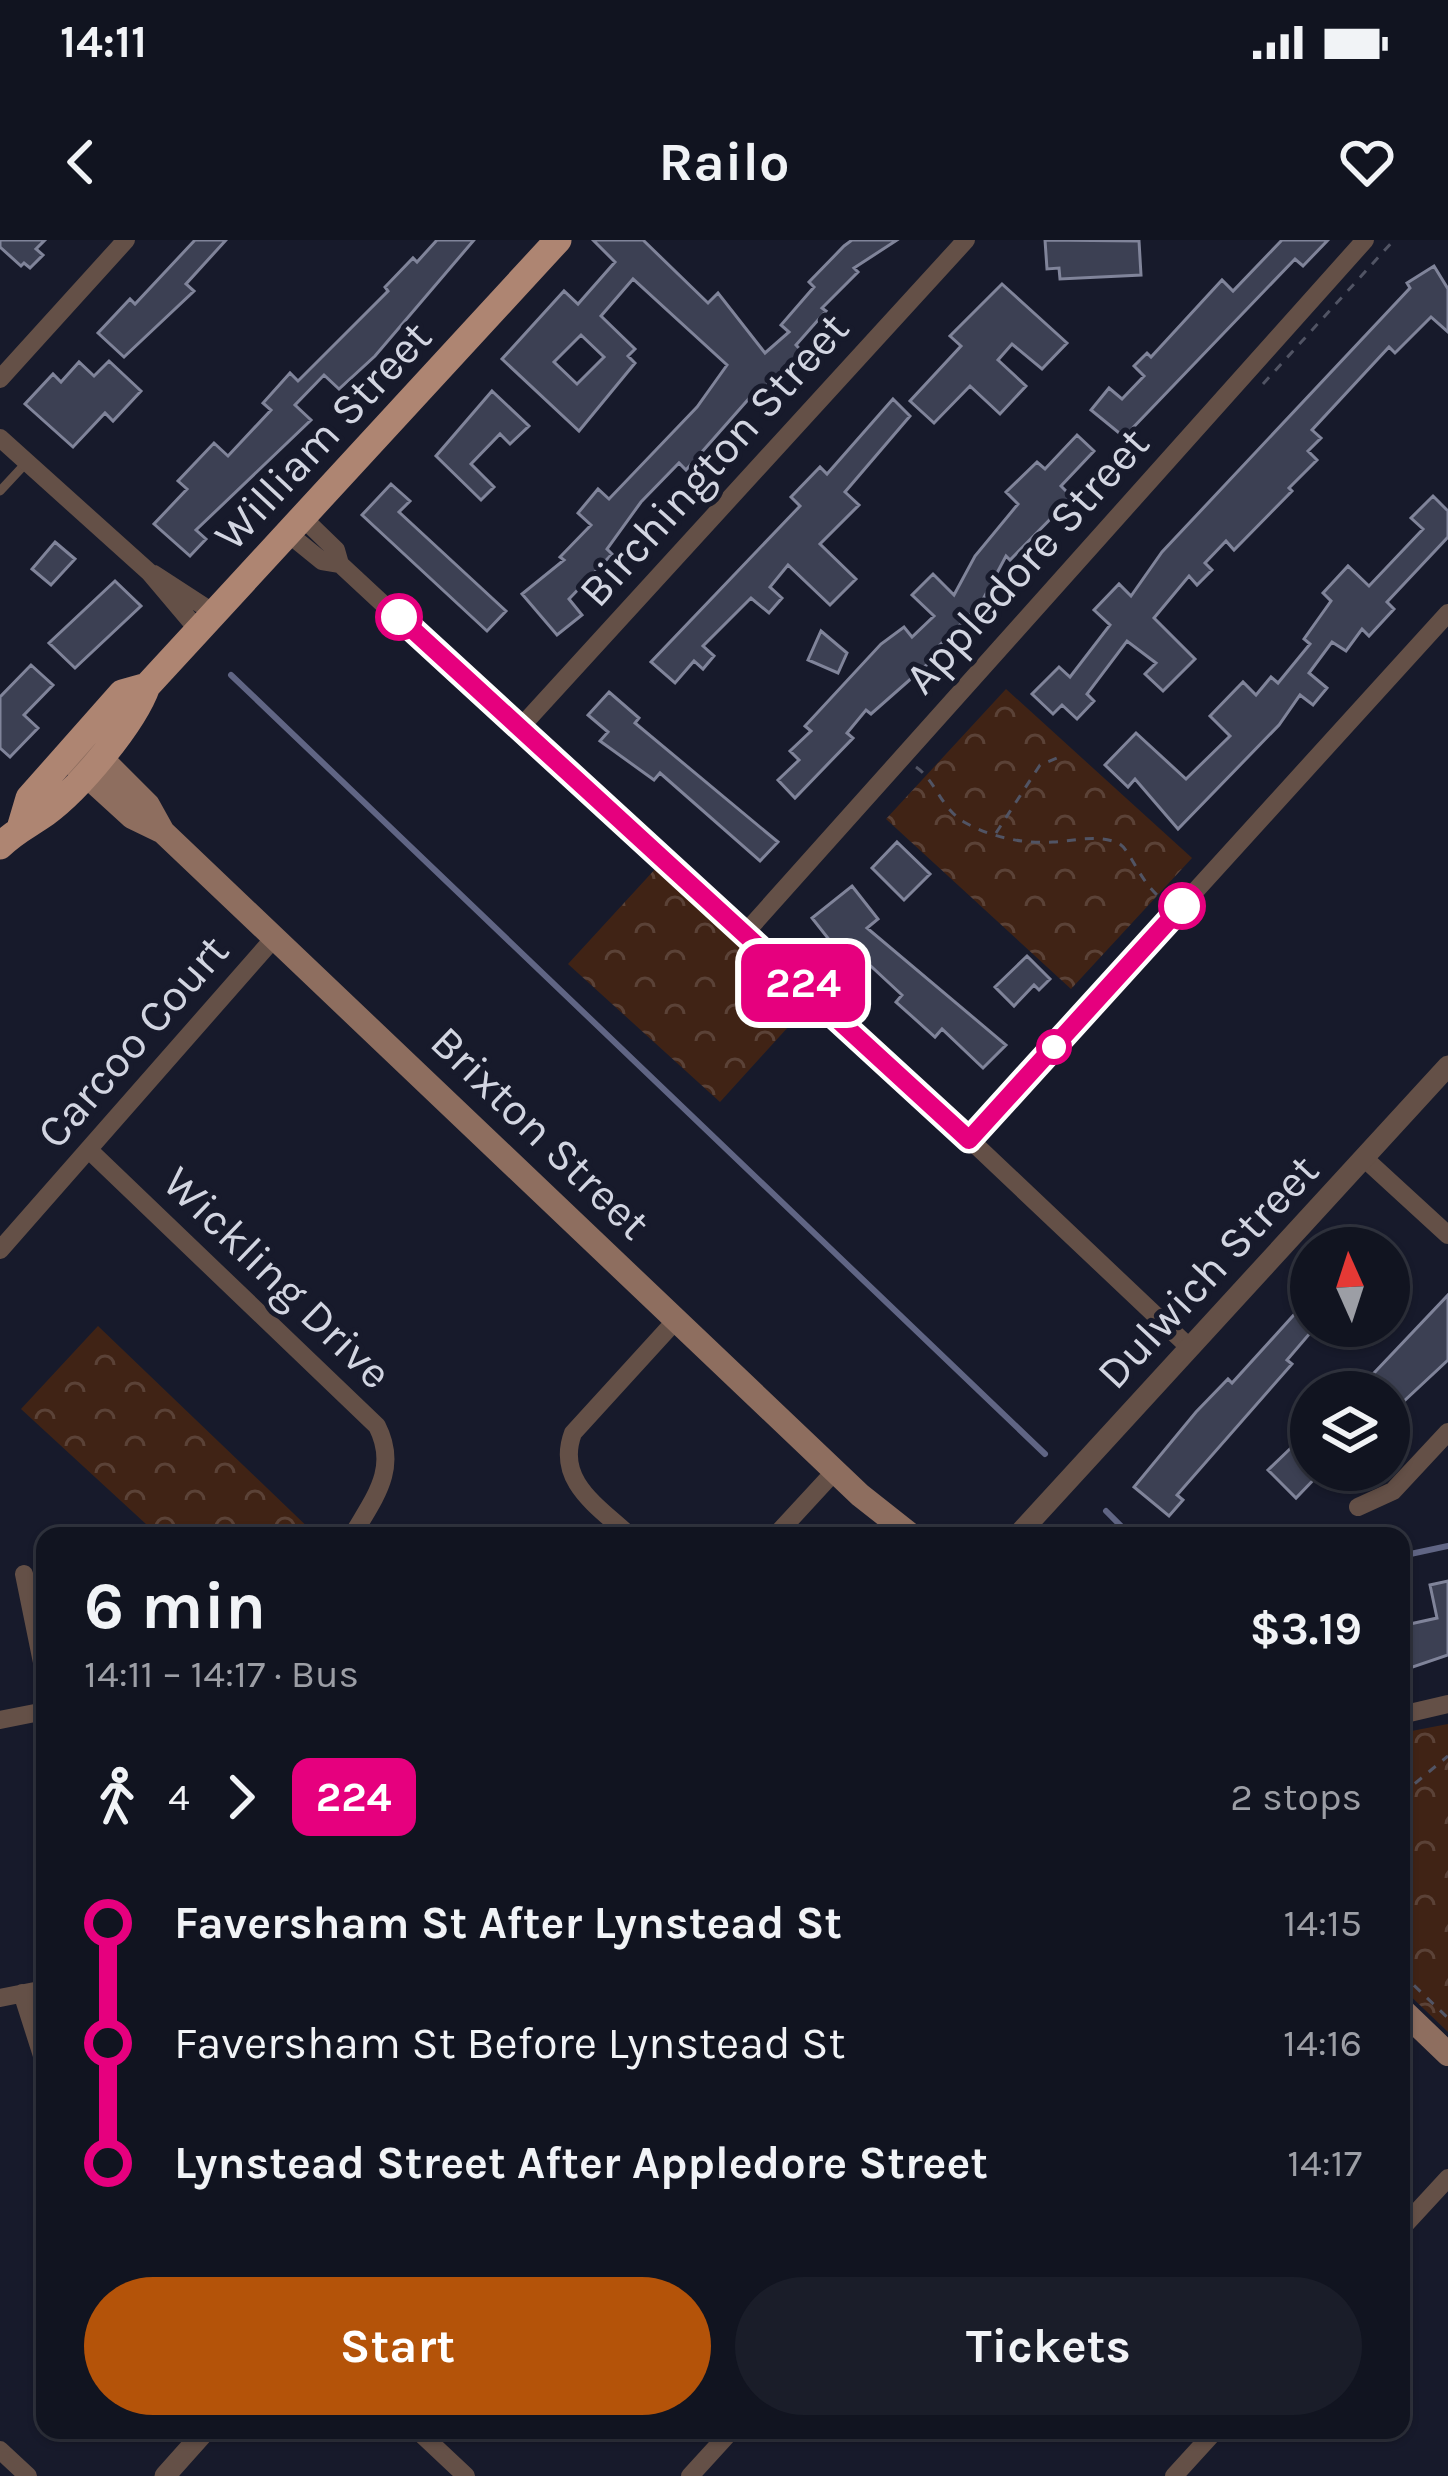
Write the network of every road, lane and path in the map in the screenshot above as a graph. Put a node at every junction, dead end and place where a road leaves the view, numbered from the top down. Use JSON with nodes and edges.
{"nodes":[{"id":1,"x":126,"y":240,"type":"edge"},
{"id":2,"x":558,"y":240,"type":"edge"},
{"id":3,"x":966,"y":240,"type":"edge"},
{"id":4,"x":1365,"y":240,"type":"edge"},
{"id":5,"x":0,"y":379,"type":"edge"},
{"id":6,"x":0,"y":438,"type":"edge"},
{"id":7,"x":27,"y":462,"type":"junction"},
{"id":8,"x":0,"y":491,"type":"edge"},
{"id":9,"x":297,"y":527,"type":"junction"},
{"id":10,"x":1448,"y":613,"type":"edge"},
{"id":11,"x":206,"y":621,"type":"junction"},
{"id":12,"x":518,"y":730,"type":"junction"},
{"id":13,"x":83,"y":756,"type":"junction"},
{"id":14,"x":1063,"y":756,"type":"dead end"},
{"id":15,"x":914,"y":766,"type":"dead end"},
{"id":16,"x":995,"y":835,"type":"junction"},
{"id":17,"x":0,"y":846,"type":"edge"},
{"id":18,"x":1168,"y":904,"type":"dead end"},
{"id":19,"x":746,"y":932,"type":"junction"},
{"id":20,"x":274,"y":937,"type":"junction"},
{"id":21,"x":1448,"y":1066,"type":"edge"},
{"id":22,"x":969,"y":1140,"type":"junction"},
{"id":23,"x":88,"y":1150,"type":"junction"},
{"id":24,"x":1364,"y":1158,"type":"junction"},
{"id":25,"x":1448,"y":1235,"type":"edge"},
{"id":26,"x":0,"y":1250,"type":"edge"},
{"id":27,"x":677,"y":1319,"type":"junction"},
{"id":28,"x":1189,"y":1347,"type":"junction"},
{"id":29,"x":1448,"y":1432,"type":"edge"},
{"id":30,"x":836,"y":1471,"type":"junction"},
{"id":31,"x":860,"y":1495,"type":"junction"},
{"id":32,"x":1358,"y":1508,"type":"dead end"},
{"id":33,"x":357,"y":1527,"type":"edge"},
{"id":34,"x":620,"y":1527,"type":"edge"},
{"id":35,"x":783,"y":1527,"type":"edge"},
{"id":36,"x":885,"y":1527,"type":"edge"},
{"id":37,"x":901,"y":1527,"type":"edge"},
{"id":38,"x":1026,"y":1527,"type":"edge"},
{"id":39,"x":24,"y":1574,"type":"dead end"},
{"id":40,"x":36,"y":1644,"type":"edge"},
{"id":41,"x":1448,"y":1704,"type":"edge"},
{"id":42,"x":36,"y":1713,"type":"edge"},
{"id":43,"x":1410,"y":1713,"type":"edge"},
{"id":44,"x":0,"y":1720,"type":"edge"},
{"id":45,"x":1448,"y":1756,"type":"edge"},
{"id":46,"x":1410,"y":1788,"type":"edge"},
{"id":47,"x":1410,"y":1982,"type":"edge"},
{"id":48,"x":36,"y":1991,"type":"edge"},
{"id":49,"x":22,"y":1994,"type":"junction"},
{"id":50,"x":0,"y":1998,"type":"edge"},
{"id":51,"x":1410,"y":2018,"type":"edge"},
{"id":52,"x":1448,"y":2018,"type":"edge"},
{"id":53,"x":36,"y":2037,"type":"edge"},
{"id":54,"x":1448,"y":2054,"type":"edge"},
{"id":55,"x":1448,"y":2178,"type":"edge"},
{"id":56,"x":1410,"y":2219,"type":"edge"},
{"id":57,"x":198,"y":2439,"type":"edge"},
{"id":58,"x":427,"y":2439,"type":"edge"},
{"id":59,"x":724,"y":2439,"type":"edge"},
{"id":60,"x":1208,"y":2439,"type":"edge"},
{"id":61,"x":0,"y":2450,"type":"edge"},
{"id":62,"x":28,"y":2476,"type":"edge"},
{"id":63,"x":165,"y":2476,"type":"edge"},
{"id":64,"x":466,"y":2476,"type":"edge"},
{"id":65,"x":690,"y":2476,"type":"edge"},
{"id":66,"x":1174,"y":2476,"type":"edge"}],
"edges":[{"from":1,"to":5,"type":"street"},
{"from":2,"to":9,"type":"main road","name":"William Street"},
{"from":3,"to":12,"type":"street","name":"Birchington Street"},
{"from":4,"to":19,"type":"street","name":"Appledore Street"},
{"from":6,"to":7,"type":"street"},
{"from":7,"to":8,"type":"lane"},
{"from":7,"to":11,"type":"street"},
{"from":9,"to":11,"type":"main road","name":"William Street"},
{"from":9,"to":12,"type":"street"},
{"from":10,"to":22,"type":"street"},
{"from":11,"to":13,"type":"main road","name":"William Street"},
{"from":12,"to":19,"type":"street"},
{"from":13,"to":17,"type":"main road","name":"William Street"},
{"from":13,"to":20,"type":"main road","name":"Brixton Street"},
{"from":14,"to":16,"type":"path"},
{"from":15,"to":16,"type":"path"},
{"from":16,"to":18,"type":"path"},
{"from":19,"to":22,"type":"street"},
{"from":20,"to":23,"type":"street","name":"Carcoo Court"},
{"from":20,"to":27,"type":"main road","name":"Brixton Street"},
{"from":21,"to":24,"type":"street","name":"Dulwich Street"},
{"from":22,"to":28,"type":"street"},
{"from":23,"to":26,"type":"street","name":"Carcoo Court"},
{"from":23,"to":33,"type":"street","name":"Wickling Drive"},
{"from":24,"to":25,"type":"street"},
{"from":24,"to":28,"type":"street","name":"Dulwich Street"},
{"from":27,"to":30,"type":"main road","name":"Brixton Street"},
{"from":27,"to":34,"type":"street"},
{"from":28,"to":38,"type":"street","name":"Dulwich Street"},
{"from":29,"to":32,"type":"street"},
{"from":30,"to":31,"type":"main road","name":"Brixton Street"},
{"from":30,"to":35,"type":"street"},
{"from":31,"to":36,"type":"main road","name":"Brixton Street"},
{"from":31,"to":37,"type":"main road","name":"Brixton Street"},
{"from":39,"to":40,"type":"street"},
{"from":41,"to":43,"type":"street"},
{"from":42,"to":44,"type":"street"},
{"from":45,"to":46,"type":"path"},
{"from":47,"to":52,"type":"path"},
{"from":48,"to":49,"type":"street"},
{"from":49,"to":50,"type":"street"},
{"from":49,"to":53,"type":"street"},
{"from":51,"to":54,"type":"main road"},
{"from":55,"to":56,"type":"street"},
{"from":57,"to":63,"type":"street"},
{"from":58,"to":64,"type":"street"},
{"from":59,"to":65,"type":"street"},
{"from":60,"to":66,"type":"street"},
{"from":61,"to":62,"type":"street"}]}
